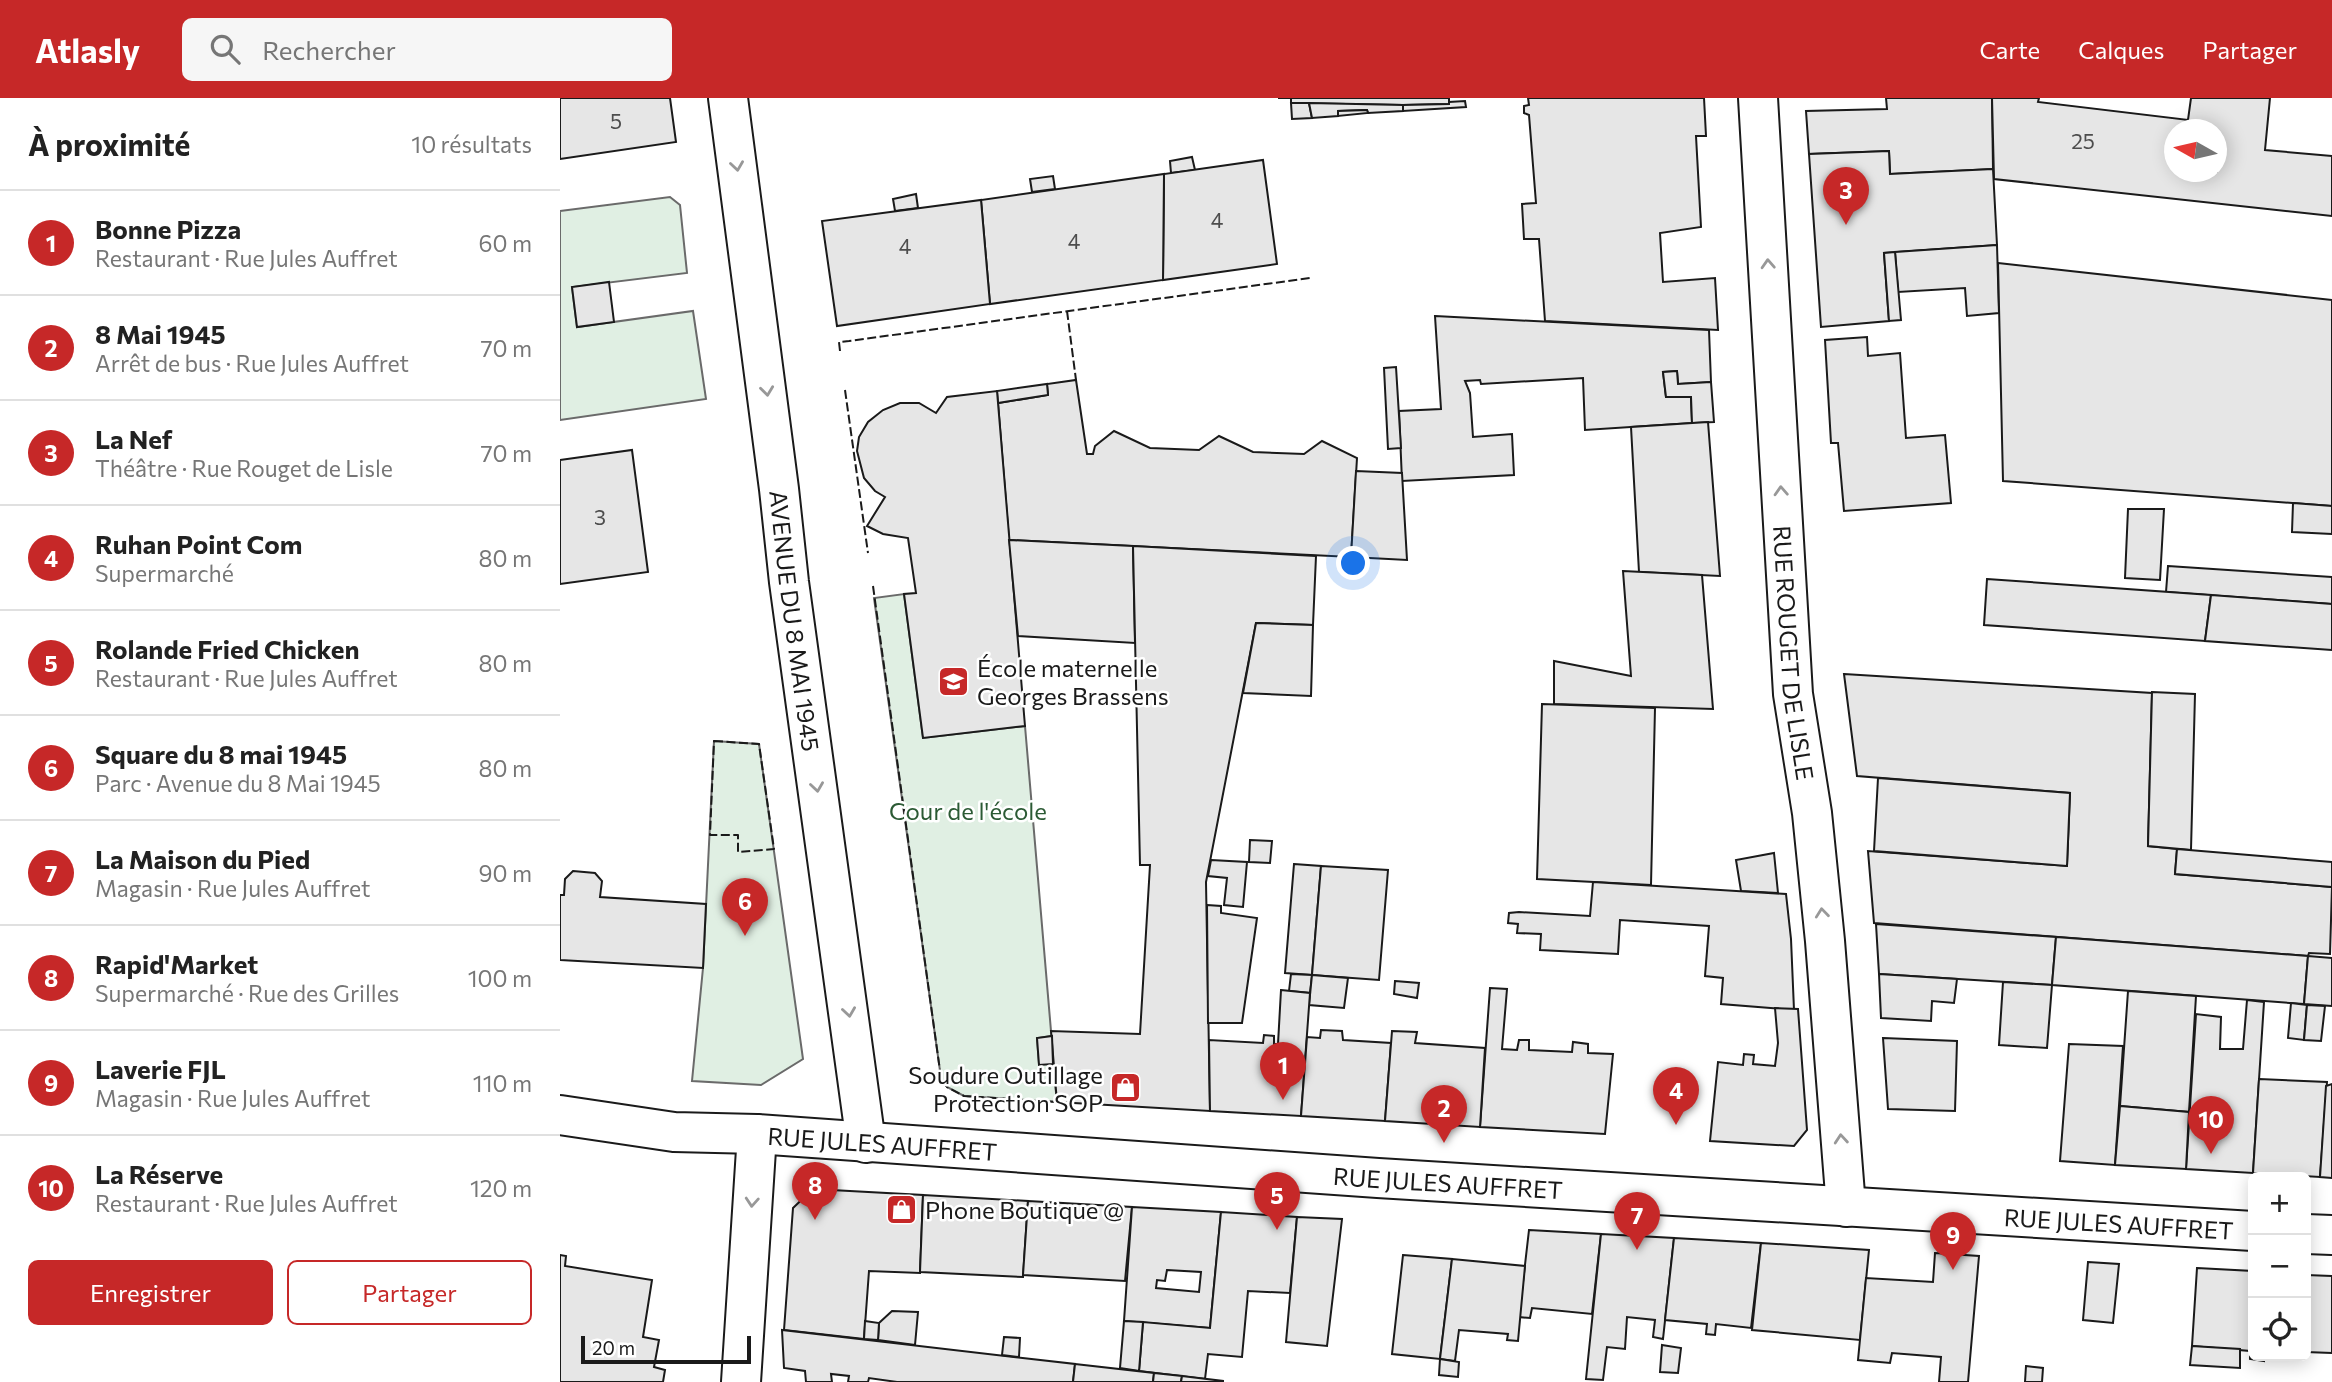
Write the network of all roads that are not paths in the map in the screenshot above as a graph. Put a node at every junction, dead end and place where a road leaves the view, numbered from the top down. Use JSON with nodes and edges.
{"nodes":[{"id":1,"x":728,"y":98,"type":"edge"},
{"id":2,"x":1758,"y":98,"type":"edge"},
{"id":3,"x":560,"y":1115,"type":"edge"},
{"id":4,"x":757,"y":1134,"type":"junction"},
{"id":5,"x":866,"y":1143,"type":"junction"},
{"id":6,"x":1846,"y":1208,"type":"junction"},
{"id":7,"x":2248,"y":1231,"type":"edge"},
{"id":8,"x":2311,"y":1234,"type":"edge"},
{"id":9,"x":2332,"y":1236,"type":"edge"},
{"id":10,"x":741,"y":1382,"type":"edge"}],
"edges":[{"from":1,"to":5,"type":"street","name":"AVENUE DU 8 MAI 1945","one_way":true},
{"from":6,"to":2,"type":"street","name":"RUE ROUGET DE LISLE","one_way":true},
{"from":3,"to":4,"type":"street","name":"RUE JULES AUFFRET"},
{"from":4,"to":5,"type":"street","name":"RUE JULES AUFFRET"},
{"from":4,"to":10,"type":"street","one_way":true},
{"from":5,"to":6,"type":"street","name":"RUE JULES AUFFRET"},
{"from":6,"to":7,"type":"street","name":"RUE JULES AUFFRET"},
{"from":8,"to":9,"type":"street"}]}
